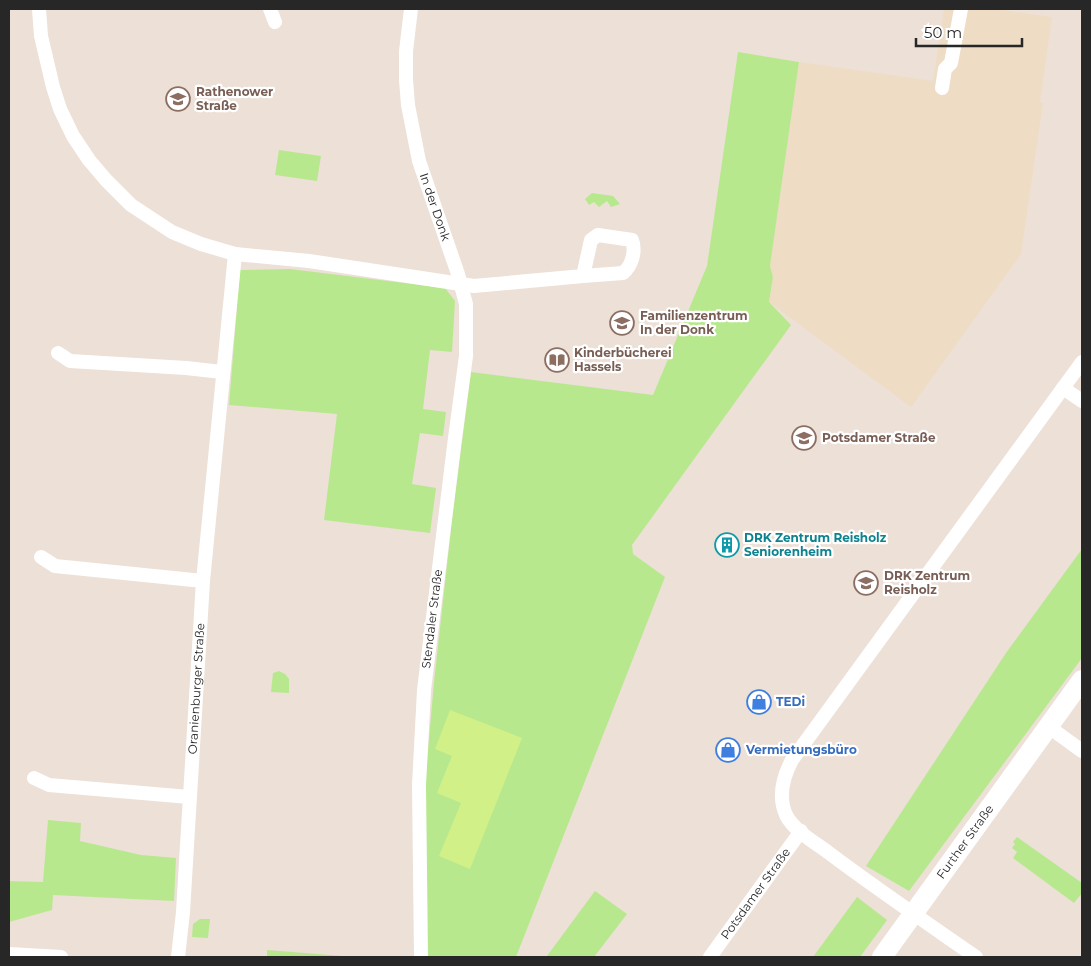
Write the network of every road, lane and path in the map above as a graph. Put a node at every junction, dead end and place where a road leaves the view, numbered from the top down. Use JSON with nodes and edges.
{"nodes":[{"id":1,"x":39,"y":9,"type":"edge"},
{"id":2,"x":270,"y":9,"type":"edge"},
{"id":3,"x":411,"y":9,"type":"edge"},
{"id":4,"x":962,"y":9,"type":"edge"},
{"id":5,"x":276,"y":22,"type":"dead end"},
{"id":6,"x":942,"y":88,"type":"dead end"},
{"id":7,"x":235,"y":254,"type":"junction"},
{"id":8,"x":583,"y":276,"type":"dead end"},
{"id":9,"x":461,"y":284,"type":"junction"},
{"id":10,"x":58,"y":353,"type":"dead end"},
{"id":11,"x":1082,"y":362,"type":"edge"},
{"id":12,"x":222,"y":372,"type":"junction"},
{"id":13,"x":1064,"y":388,"type":"junction"},
{"id":14,"x":1082,"y":401,"type":"edge"},
{"id":15,"x":41,"y":557,"type":"dead end"},
{"id":16,"x":203,"y":581,"type":"junction"},
{"id":17,"x":1082,"y":680,"type":"edge"},
{"id":18,"x":1049,"y":727,"type":"junction"},
{"id":19,"x":1082,"y":751,"type":"edge"},
{"id":20,"x":34,"y":778,"type":"dead end"},
{"id":21,"x":190,"y":797,"type":"junction"},
{"id":22,"x":800,"y":831,"type":"junction"},
{"id":23,"x":914,"y":913,"type":"junction"},
{"id":24,"x":9,"y":954,"type":"edge"},
{"id":25,"x":61,"y":957,"type":"edge"},
{"id":26,"x":178,"y":957,"type":"edge"},
{"id":27,"x":421,"y":957,"type":"edge"},
{"id":28,"x":710,"y":957,"type":"edge"},
{"id":29,"x":882,"y":957,"type":"edge"},
{"id":30,"x":976,"y":957,"type":"edge"}],
"edges":[{"from":1,"to":7,"type":"street"},
{"from":2,"to":5,"type":"street"},
{"from":3,"to":9,"type":"street","name":"In der Donk"},
{"from":4,"to":6,"type":"street"},
{"from":7,"to":9,"type":"street"},
{"from":7,"to":12,"type":"street","name":"Oranienburger Straße"},
{"from":8,"to":9,"type":"street"},
{"from":9,"to":27,"type":"street","name":"Stendaler Straße"},
{"from":10,"to":12,"type":"street"},
{"from":11,"to":13,"type":"street"},
{"from":12,"to":16,"type":"street","name":"Oranienburger Straße"},
{"from":13,"to":14,"type":"street"},
{"from":13,"to":22,"type":"street"},
{"from":15,"to":16,"type":"street"},
{"from":16,"to":21,"type":"street","name":"Oranienburger Straße"},
{"from":17,"to":18,"type":"street","name":"Further Straße"},
{"from":18,"to":19,"type":"street"},
{"from":18,"to":23,"type":"street","name":"Further Straße"},
{"from":20,"to":21,"type":"street"},
{"from":21,"to":26,"type":"street","name":"Oranienburger Straße"},
{"from":22,"to":23,"type":"street"},
{"from":22,"to":28,"type":"street","name":"Potsdamer Straße"},
{"from":23,"to":29,"type":"street","name":"Further Straße"},
{"from":23,"to":30,"type":"street"},
{"from":24,"to":25,"type":"street"}]}
